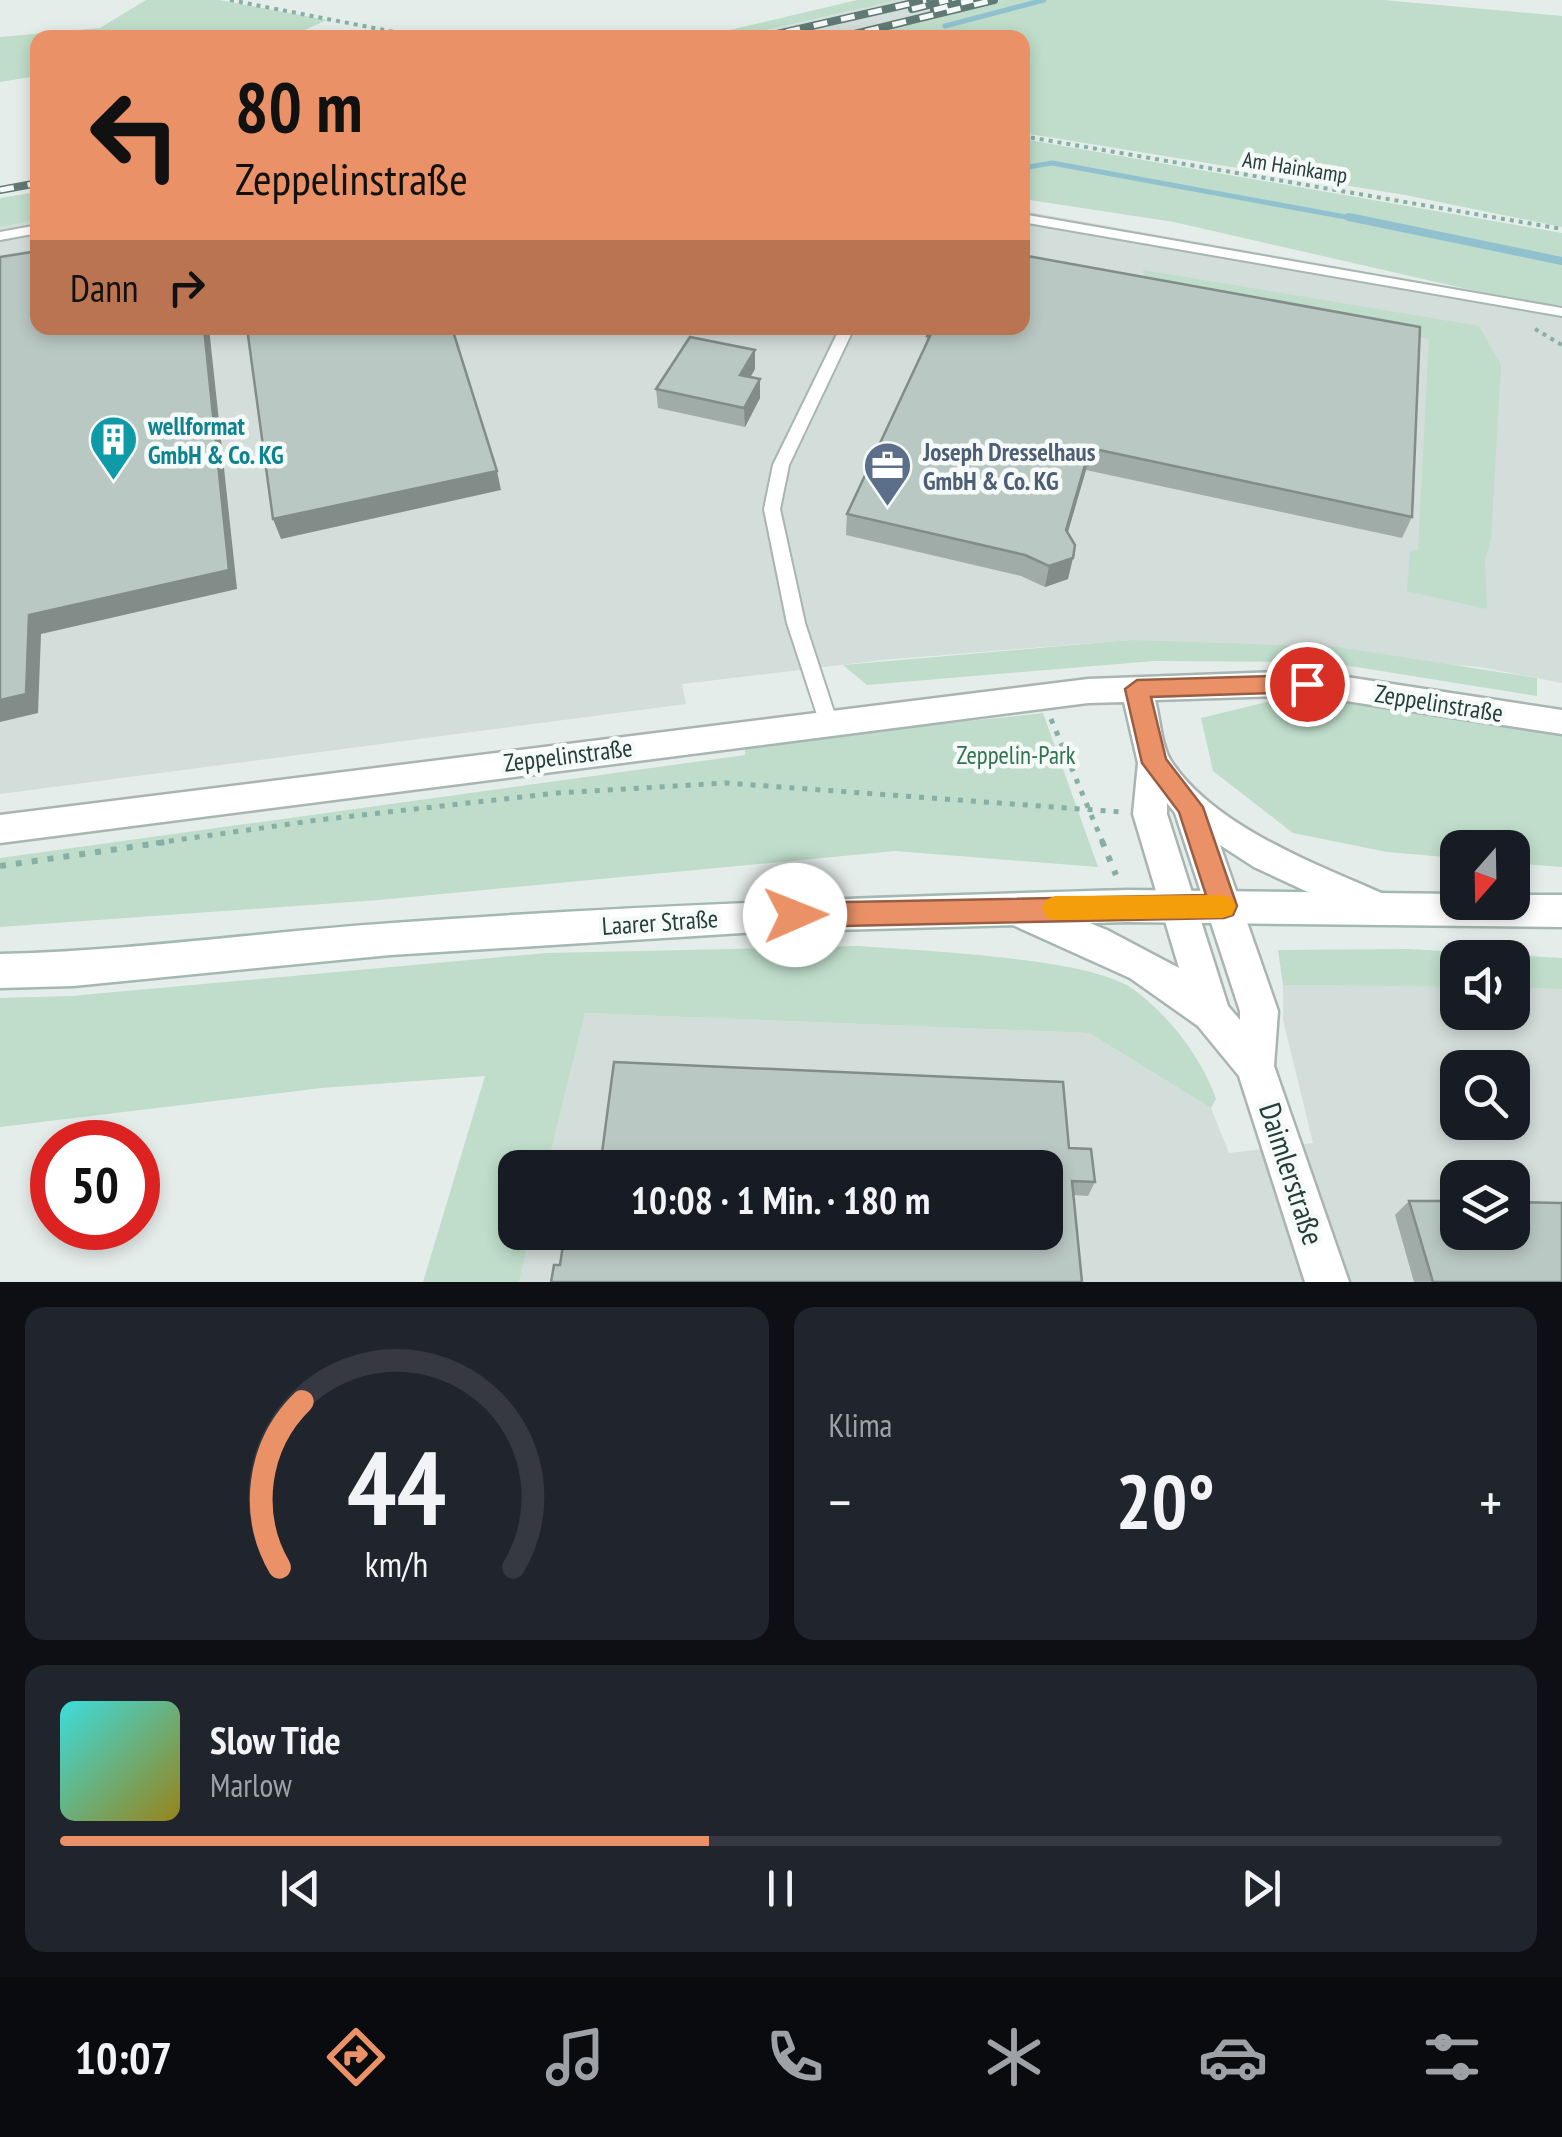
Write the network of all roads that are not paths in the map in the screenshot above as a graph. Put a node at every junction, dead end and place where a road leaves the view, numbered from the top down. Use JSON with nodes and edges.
{"nodes":[{"id":1,"x":1030,"y":219,"type":"edge"},
{"id":2,"x":30,"y":230,"type":"edge"},
{"id":3,"x":0,"y":236,"type":"edge"},
{"id":4,"x":1562,"y":312,"type":"edge"},
{"id":5,"x":844,"y":335,"type":"edge"},
{"id":6,"x":1137,"y":689,"type":"junction"},
{"id":7,"x":828,"y":721,"type":"junction"},
{"id":8,"x":1562,"y":722,"type":"edge"},
{"id":9,"x":1154,"y":763,"type":"junction"},
{"id":10,"x":1190,"y":807,"type":"junction"},
{"id":11,"x":0,"y":829,"type":"edge"},
{"id":12,"x":1179,"y":906,"type":"junction"},
{"id":13,"x":1224,"y":906,"type":"junction"},
{"id":14,"x":1375,"y":907,"type":"junction"},
{"id":15,"x":1017,"y":910,"type":"junction"},
{"id":16,"x":1562,"y":911,"type":"edge"},
{"id":17,"x":0,"y":970,"type":"edge"},
{"id":18,"x":1212,"y":1016,"type":"junction"},
{"id":19,"x":1255,"y":1066,"type":"junction"},
{"id":20,"x":1326,"y":1282,"type":"edge"}],
"edges":[{"from":1,"to":4,"type":"lane"},
{"from":2,"to":3,"type":"lane"},
{"from":5,"to":7,"type":"lane"},
{"from":6,"to":7,"type":"street","name":"Zeppelinstraße"},
{"from":6,"to":8,"type":"street","name":"Zeppelinstraße"},
{"from":6,"to":9,"type":"street"},
{"from":7,"to":11,"type":"street","name":"Zeppelinstraße"},
{"from":9,"to":10,"type":"street"},
{"from":9,"to":12,"type":"street"},
{"from":10,"to":13,"type":"street"},
{"from":10,"to":14,"type":"street"},
{"from":12,"to":13,"type":"street","name":"Laarer Straße"},
{"from":12,"to":15,"type":"street","name":"Laarer Straße"},
{"from":12,"to":18,"type":"street","name":"Daimlerstraße"},
{"from":13,"to":14,"type":"street","name":"Laarer Straße"},
{"from":13,"to":19,"type":"street","name":"Daimlerstraße"},
{"from":14,"to":16,"type":"street","name":"Laarer Straße"},
{"from":15,"to":17,"type":"street","name":"Laarer Straße"},
{"from":15,"to":18,"type":"street","name":"Daimlerstraße"},
{"from":18,"to":19,"type":"street","name":"Daimlerstraße"},
{"from":19,"to":20,"type":"street","name":"Daimlerstraße"}]}
